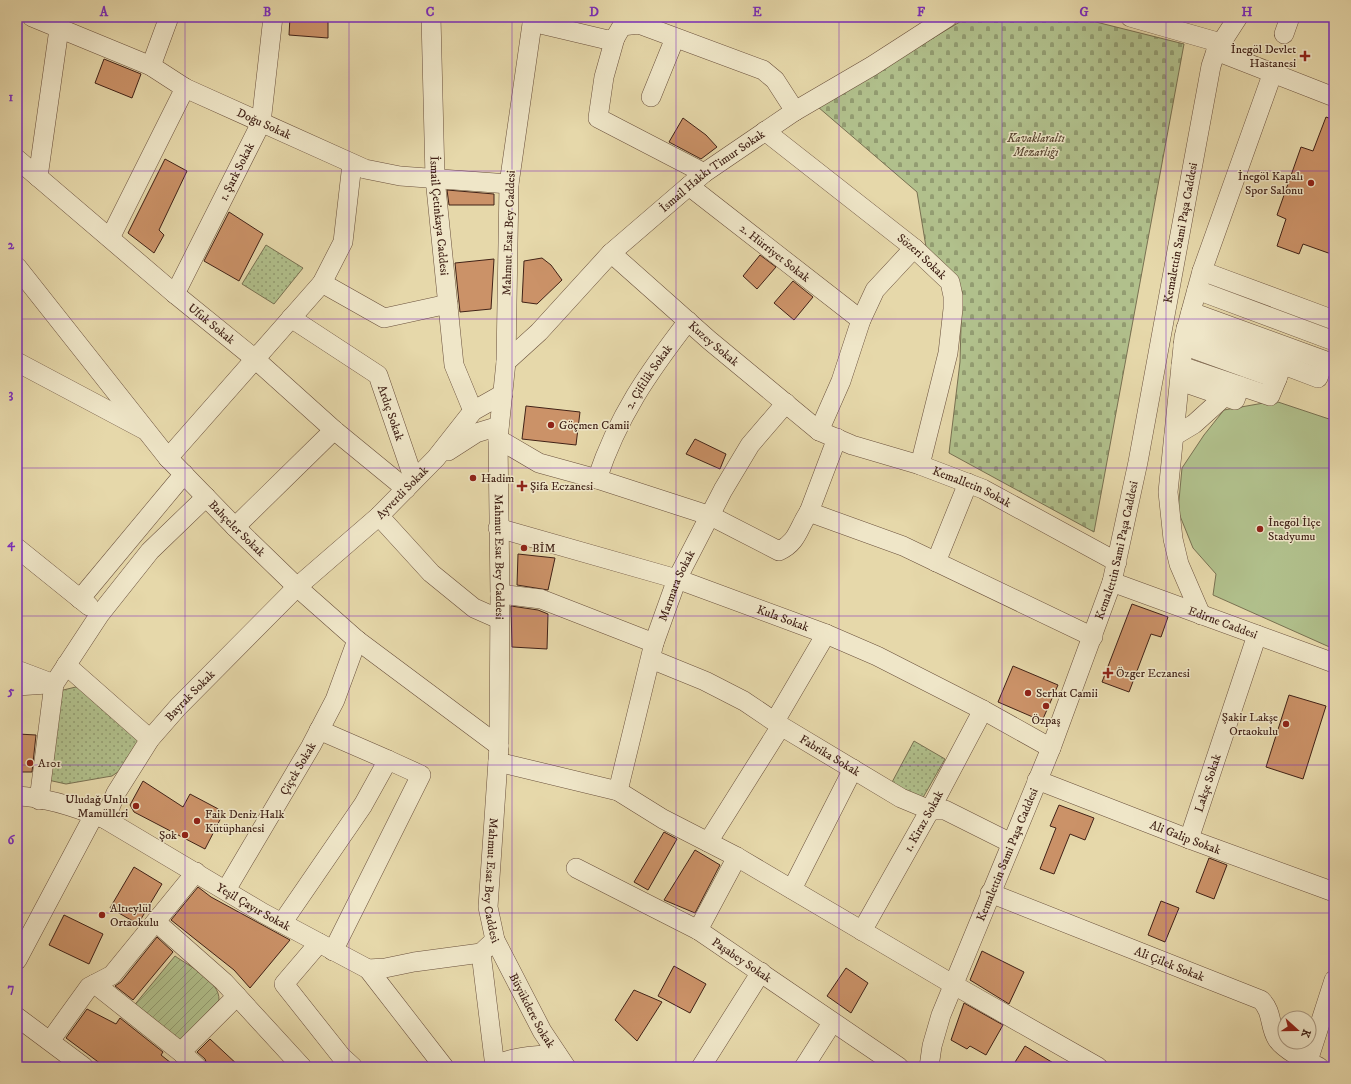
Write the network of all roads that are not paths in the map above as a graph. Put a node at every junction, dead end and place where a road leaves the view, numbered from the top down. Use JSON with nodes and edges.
{"nodes":[{"id":1,"x":32,"y":17,"type":"edge"},
{"id":2,"x":169,"y":17,"type":"edge"},
{"id":3,"x":273,"y":17,"type":"edge"},
{"id":4,"x":431,"y":17,"type":"edge"},
{"id":5,"x":1130,"y":17,"type":"edge"},
{"id":6,"x":1238,"y":17,"type":"edge"},
{"id":7,"x":940,"y":18,"type":"edge"},
{"id":8,"x":533,"y":19,"type":"edge"},
{"id":9,"x":58,"y":29,"type":"junction"},
{"id":10,"x":615,"y":38,"type":"junction"},
{"id":11,"x":675,"y":38,"type":"junction"},
{"id":12,"x":1218,"y":47,"type":"junction"},
{"id":13,"x":151,"y":66,"type":"junction"},
{"id":14,"x":1273,"y":72,"type":"junction"},
{"id":15,"x":185,"y":88,"type":"junction"},
{"id":16,"x":651,"y":97,"type":"dead end"},
{"id":17,"x":1334,"y":97,"type":"edge"},
{"id":18,"x":795,"y":111,"type":"junction"},
{"id":19,"x":261,"y":123,"type":"junction"},
{"id":20,"x":765,"y":131,"type":"junction"},
{"id":21,"x":17,"y":159,"type":"edge"},
{"id":22,"x":352,"y":164,"type":"junction"},
{"id":23,"x":704,"y":173,"type":"junction"},
{"id":24,"x":38,"y":177,"type":"junction"},
{"id":25,"x":435,"y":178,"type":"junction"},
{"id":26,"x":509,"y":184,"type":"junction"},
{"id":27,"x":689,"y":186,"type":"junction"},
{"id":28,"x":110,"y":238,"type":"junction"},
{"id":29,"x":914,"y":248,"type":"junction"},
{"id":30,"x":611,"y":253,"type":"junction"},
{"id":31,"x":17,"y":267,"type":"edge"},
{"id":32,"x":1202,"y":270,"type":"junction"},
{"id":33,"x":322,"y":283,"type":"junction"},
{"id":34,"x":1196,"y":290,"type":"junction"},
{"id":35,"x":175,"y":294,"type":"junction"},
{"id":36,"x":448,"y":304,"type":"junction"},
{"id":37,"x":291,"y":318,"type":"junction"},
{"id":38,"x":861,"y":320,"type":"junction"},
{"id":39,"x":1334,"y":320,"type":"edge"},
{"id":40,"x":688,"y":321,"type":"junction"},
{"id":41,"x":1187,"y":328,"type":"junction"},
{"id":42,"x":1334,"y":341,"type":"edge"},
{"id":43,"x":255,"y":359,"type":"junction"},
{"id":44,"x":17,"y":362,"type":"edge"},
{"id":45,"x":506,"y":362,"type":"junction"},
{"id":46,"x":1329,"y":362,"type":"edge"},
{"id":47,"x":1279,"y":372,"type":"junction"},
{"id":48,"x":1180,"y":373,"type":"junction"},
{"id":49,"x":1232,"y":391,"type":"junction"},
{"id":50,"x":503,"y":394,"type":"junction"},
{"id":51,"x":786,"y":403,"type":"junction"},
{"id":52,"x":473,"y":411,"type":"junction"},
{"id":53,"x":334,"y":430,"type":"junction"},
{"id":54,"x":819,"y":431,"type":"junction"},
{"id":55,"x":148,"y":432,"type":"junction"},
{"id":56,"x":498,"y":433,"type":"junction"},
{"id":57,"x":1174,"y":436,"type":"junction"},
{"id":58,"x":837,"y":438,"type":"junction"},
{"id":59,"x":168,"y":458,"type":"junction"},
{"id":60,"x":436,"y":458,"type":"junction"},
{"id":61,"x":920,"y":465,"type":"junction"},
{"id":62,"x":184,"y":474,"type":"junction"},
{"id":63,"x":597,"y":479,"type":"junction"},
{"id":64,"x":968,"y":483,"type":"junction"},
{"id":65,"x":410,"y":484,"type":"junction"},
{"id":66,"x":206,"y":497,"type":"junction"},
{"id":67,"x":809,"y":512,"type":"junction"},
{"id":68,"x":379,"y":516,"type":"junction"},
{"id":69,"x":711,"y":516,"type":"junction"},
{"id":70,"x":235,"y":527,"type":"junction"},
{"id":71,"x":498,"y":528,"type":"junction"},
{"id":72,"x":17,"y":548,"type":"edge"},
{"id":73,"x":936,"y":562,"type":"junction"},
{"id":74,"x":1117,"y":562,"type":"junction"},
{"id":75,"x":677,"y":579,"type":"junction"},
{"id":76,"x":1112,"y":582,"type":"junction"},
{"id":77,"x":297,"y":588,"type":"junction"},
{"id":78,"x":500,"y":594,"type":"junction"},
{"id":79,"x":80,"y":599,"type":"junction"},
{"id":80,"x":100,"y":614,"type":"junction"},
{"id":81,"x":1201,"y":615,"type":"junction"},
{"id":82,"x":499,"y":619,"type":"junction"},
{"id":83,"x":826,"y":634,"type":"junction"},
{"id":84,"x":1257,"y":635,"type":"junction"},
{"id":85,"x":1093,"y":637,"type":"junction"},
{"id":86,"x":357,"y":640,"type":"junction"},
{"id":87,"x":653,"y":651,"type":"junction"},
{"id":88,"x":1334,"y":663,"type":"edge"},
{"id":89,"x":66,"y":665,"type":"junction"},
{"id":90,"x":17,"y":670,"type":"edge"},
{"id":91,"x":54,"y":684,"type":"junction"},
{"id":92,"x":17,"y":686,"type":"edge"},
{"id":93,"x":983,"y":710,"type":"junction"},
{"id":94,"x":778,"y":724,"type":"junction"},
{"id":95,"x":319,"y":730,"type":"junction"},
{"id":96,"x":150,"y":739,"type":"junction"},
{"id":97,"x":1051,"y":748,"type":"junction"},
{"id":98,"x":499,"y":754,"type":"junction"},
{"id":99,"x":388,"y":760,"type":"junction"},
{"id":100,"x":853,"y":769,"type":"junction"},
{"id":101,"x":1037,"y":780,"type":"junction"},
{"id":102,"x":618,"y":791,"type":"junction"},
{"id":103,"x":17,"y":796,"type":"edge"},
{"id":104,"x":39,"y":800,"type":"junction"},
{"id":105,"x":930,"y":810,"type":"junction"},
{"id":106,"x":100,"y":817,"type":"junction"},
{"id":107,"x":1189,"y":839,"type":"junction"},
{"id":108,"x":708,"y":842,"type":"junction"},
{"id":109,"x":1011,"y":843,"type":"junction"},
{"id":110,"x":737,"y":858,"type":"junction"},
{"id":111,"x":576,"y":868,"type":"dead end"},
{"id":112,"x":196,"y":872,"type":"junction"},
{"id":113,"x":792,"y":889,"type":"junction"},
{"id":114,"x":226,"y":890,"type":"junction"},
{"id":115,"x":1334,"y":892,"type":"edge"},
{"id":116,"x":990,"y":893,"type":"junction"},
{"id":117,"x":156,"y":922,"type":"junction"},
{"id":118,"x":282,"y":923,"type":"junction"},
{"id":119,"x":698,"y":930,"type":"junction"},
{"id":120,"x":862,"y":931,"type":"junction"},
{"id":121,"x":326,"y":947,"type":"junction"},
{"id":122,"x":492,"y":948,"type":"junction"},
{"id":123,"x":17,"y":960,"type":"edge"},
{"id":124,"x":368,"y":969,"type":"junction"},
{"id":125,"x":761,"y":972,"type":"junction"},
{"id":126,"x":1334,"y":980,"type":"edge"},
{"id":127,"x":95,"y":984,"type":"junction"},
{"id":128,"x":954,"y":985,"type":"junction"},
{"id":129,"x":237,"y":996,"type":"junction"},
{"id":130,"x":17,"y":1017,"type":"edge"},
{"id":131,"x":832,"y":1023,"type":"junction"},
{"id":132,"x":50,"y":1041,"type":"junction"},
{"id":133,"x":182,"y":1053,"type":"junction"},
{"id":134,"x":561,"y":1060,"type":"edge"},
{"id":135,"x":1313,"y":1064,"type":"edge"},
{"id":136,"x":84,"y":1067,"type":"edge"},
{"id":137,"x":197,"y":1067,"type":"edge"},
{"id":138,"x":302,"y":1067,"type":"edge"},
{"id":139,"x":353,"y":1067,"type":"edge"},
{"id":140,"x":444,"y":1067,"type":"edge"},
{"id":141,"x":495,"y":1067,"type":"edge"},
{"id":142,"x":701,"y":1067,"type":"edge"},
{"id":143,"x":804,"y":1067,"type":"edge"},
{"id":144,"x":899,"y":1067,"type":"edge"},
{"id":145,"x":930,"y":1067,"type":"edge"},
{"id":146,"x":1098,"y":1067,"type":"edge"}],
"edges":[{"from":1,"to":9,"type":"street","name":"Doğu Sokak"},
{"from":2,"to":13,"type":"street"},
{"from":3,"to":19,"type":"street","name":"1. Şark Sokak"},
{"from":4,"to":25,"type":"street","name":"İsmail Çetinkaya Caddesi"},
{"from":5,"to":12,"type":"street"},
{"from":6,"to":12,"type":"street","name":"Kemalettin Sami Paşa Caddesi"},
{"from":7,"to":18,"type":"street","name":"İsmail Hakkı Timur Sokak"},
{"from":8,"to":10,"type":"street"},
{"from":8,"to":26,"type":"street","name":"Mahmut Esat Bey Caddesi"},
{"from":9,"to":13,"type":"street","name":"Doğu Sokak"},
{"from":9,"to":24,"type":"street"},
{"from":10,"to":11,"type":"street"},
{"from":10,"to":23,"type":"street"},
{"from":11,"to":16,"type":"street"},
{"from":11,"to":18,"type":"street"},
{"from":12,"to":14,"type":"street"},
{"from":12,"to":74,"type":"street","name":"Kemalettin Sami Paşa Caddesi"},
{"from":13,"to":15,"type":"street","name":"Doğu Sokak"},
{"from":14,"to":17,"type":"street"},
{"from":14,"to":32,"type":"street"},
{"from":15,"to":19,"type":"street","name":"Doğu Sokak"},
{"from":15,"to":28,"type":"street"},
{"from":18,"to":20,"type":"street","name":"İsmail Hakkı Timur Sokak"},
{"from":19,"to":22,"type":"street","name":"Doğu Sokak"},
{"from":19,"to":35,"type":"street","name":"1. Şark Sokak"},
{"from":20,"to":23,"type":"street","name":"İsmail Hakkı Timur Sokak"},
{"from":20,"to":29,"type":"street","name":"Sözeri Sokak"},
{"from":21,"to":24,"type":"street","name":"Ufuk Sokak"},
{"from":22,"to":25,"type":"street","name":"Doğu Sokak"},
{"from":22,"to":33,"type":"street"},
{"from":23,"to":27,"type":"street","name":"İsmail Hakkı Timur Sokak"},
{"from":24,"to":28,"type":"street","name":"Ufuk Sokak"},
{"from":25,"to":26,"type":"street","name":"Doğu Sokak"},
{"from":25,"to":36,"type":"street","name":"İsmail Çetinkaya Caddesi"},
{"from":26,"to":45,"type":"street","name":"Mahmut Esat Bey Caddesi"},
{"from":27,"to":30,"type":"street","name":"İsmail Hakkı Timur Sokak"},
{"from":27,"to":38,"type":"street","name":"2. Hürriyet Sokak"},
{"from":28,"to":35,"type":"street","name":"Ufuk Sokak"},
{"from":29,"to":38,"type":"street"},
{"from":29,"to":61,"type":"street","name":"Sözeri Sokak"},
{"from":30,"to":40,"type":"street","name":"Kuzey Sokak"},
{"from":30,"to":45,"type":"street","name":"İsmail Hakkı Timur Sokak"},
{"from":31,"to":55,"type":"street","name":"Bahçeler Sokak"},
{"from":32,"to":34,"type":"street"},
{"from":32,"to":39,"type":"street"},
{"from":33,"to":36,"type":"street"},
{"from":33,"to":37,"type":"street"},
{"from":34,"to":41,"type":"street"},
{"from":34,"to":42,"type":"street"},
{"from":35,"to":43,"type":"street","name":"Ufuk Sokak"},
{"from":36,"to":52,"type":"street","name":"İsmail Çetinkaya Caddesi"},
{"from":37,"to":43,"type":"street"},
{"from":37,"to":65,"type":"street","name":"Ardıç Sokak"},
{"from":38,"to":54,"type":"street"},
{"from":40,"to":51,"type":"street","name":"Kuzey Sokak"},
{"from":40,"to":63,"type":"street","name":"2. Çiftlik Sokak"},
{"from":41,"to":46,"type":"street"},
{"from":41,"to":47,"type":"street"},
{"from":41,"to":48,"type":"street"},
{"from":43,"to":53,"type":"street","name":"Ufuk Sokak"},
{"from":43,"to":59,"type":"street"},
{"from":44,"to":55,"type":"street"},
{"from":45,"to":50,"type":"street","name":"Mahmut Esat Bey Caddesi"},
{"from":46,"to":47,"type":"street"},
{"from":47,"to":49,"type":"street"},
{"from":48,"to":49,"type":"street"},
{"from":48,"to":57,"type":"street"},
{"from":49,"to":57,"type":"street"},
{"from":50,"to":52,"type":"street","name":"Ayverdi Sokak"},
{"from":50,"to":56,"type":"street","name":"Mahmut Esat Bey Caddesi"},
{"from":51,"to":54,"type":"street","name":"Kuzey Sokak"},
{"from":51,"to":69,"type":"street","name":"Marmara Sokak"},
{"from":52,"to":60,"type":"street","name":"Ayverdi Sokak"},
{"from":53,"to":65,"type":"street","name":"Ufuk Sokak"},
{"from":53,"to":70,"type":"street"},
{"from":54,"to":58,"type":"street","name":"Kemalletin Sokak"},
{"from":55,"to":59,"type":"street","name":"Bahçeler Sokak"},
{"from":56,"to":60,"type":"street"},
{"from":56,"to":63,"type":"street"},
{"from":56,"to":71,"type":"street","name":"Mahmut Esat Bey Caddesi"},
{"from":57,"to":81,"type":"street"},
{"from":58,"to":61,"type":"street","name":"Kemalletin Sokak"},
{"from":58,"to":67,"type":"street"},
{"from":59,"to":62,"type":"street","name":"Bahçeler Sokak"},
{"from":60,"to":65,"type":"street","name":"Ayverdi Sokak"},
{"from":61,"to":64,"type":"street","name":"Kemalletin Sokak"},
{"from":62,"to":66,"type":"street","name":"Bahçeler Sokak"},
{"from":62,"to":79,"type":"street"},
{"from":63,"to":69,"type":"street"},
{"from":64,"to":73,"type":"street"},
{"from":64,"to":74,"type":"street","name":"Kemalletin Sokak"},
{"from":65,"to":68,"type":"street","name":"Ayverdi Sokak"},
{"from":66,"to":70,"type":"street","name":"Bahçeler Sokak"},
{"from":66,"to":80,"type":"street"},
{"from":67,"to":69,"type":"street"},
{"from":67,"to":73,"type":"street"},
{"from":68,"to":77,"type":"street","name":"Ayverdi Sokak"},
{"from":68,"to":82,"type":"street"},
{"from":69,"to":75,"type":"street","name":"Marmara Sokak"},
{"from":70,"to":77,"type":"street","name":"Bahçeler Sokak"},
{"from":71,"to":75,"type":"street","name":"Kula Sokak"},
{"from":71,"to":78,"type":"street","name":"Mahmut Esat Bey Caddesi"},
{"from":72,"to":79,"type":"street"},
{"from":73,"to":85,"type":"street"},
{"from":74,"to":76,"type":"street","name":"Kemalettin Sami Paşa Caddesi"},
{"from":75,"to":83,"type":"street","name":"Kula Sokak"},
{"from":75,"to":87,"type":"street","name":"Marmara Sokak"},
{"from":76,"to":81,"type":"street","name":"Edirne Caddesi"},
{"from":76,"to":85,"type":"street","name":"Kemalettin Sami Paşa Caddesi"},
{"from":77,"to":86,"type":"street","name":"Bahçeler Sokak"},
{"from":77,"to":96,"type":"street","name":"Bayrak Sokak"},
{"from":78,"to":82,"type":"street","name":"Mahmut Esat Bey Caddesi"},
{"from":78,"to":87,"type":"street","name":"Fabrika Sokak"},
{"from":79,"to":80,"type":"street"},
{"from":80,"to":89,"type":"street"},
{"from":81,"to":84,"type":"street","name":"Edirne Caddesi"},
{"from":82,"to":98,"type":"street","name":"Mahmut Esat Bey Caddesi"},
{"from":83,"to":93,"type":"street","name":"Kula Sokak"},
{"from":83,"to":94,"type":"street"},
{"from":84,"to":88,"type":"street","name":"Edirne Caddesi"},
{"from":84,"to":107,"type":"street","name":"Lakşe Sokak"},
{"from":85,"to":97,"type":"street","name":"Kemalettin Sami Paşa Caddesi"},
{"from":86,"to":95,"type":"street","name":"Çiçek Sokak"},
{"from":86,"to":98,"type":"street","name":"Bahçeler Sokak"},
{"from":87,"to":94,"type":"street","name":"Fabrika Sokak"},
{"from":87,"to":102,"type":"street","name":"Marmara Sokak"},
{"from":89,"to":91,"type":"street"},
{"from":89,"to":96,"type":"street"},
{"from":90,"to":91,"type":"street"},
{"from":91,"to":92,"type":"street"},
{"from":91,"to":104,"type":"street"},
{"from":93,"to":97,"type":"street","name":"Kula Sokak"},
{"from":93,"to":105,"type":"street","name":"1. Kiraz Sokak"},
{"from":94,"to":100,"type":"street","name":"Fabrika Sokak"},
{"from":94,"to":108,"type":"street"},
{"from":95,"to":99,"type":"street"},
{"from":95,"to":114,"type":"street","name":"Çiçek Sokak"},
{"from":96,"to":106,"type":"street","name":"Bayrak Sokak"},
{"from":97,"to":101,"type":"street","name":"Kemalettin Sami Paşa Caddesi"},
{"from":98,"to":102,"type":"street"},
{"from":98,"to":122,"type":"street","name":"Mahmut Esat Bey Caddesi"},
{"from":99,"to":118,"type":"street"},
{"from":99,"to":121,"type":"street"},
{"from":100,"to":105,"type":"street","name":"Fabrika Sokak"},
{"from":100,"to":113,"type":"street"},
{"from":101,"to":107,"type":"street","name":"Ali Galip Sokak"},
{"from":101,"to":109,"type":"street","name":"Kemalettin Sami Paşa Caddesi"},
{"from":102,"to":108,"type":"street"},
{"from":103,"to":104,"type":"street","name":"Yeşil Çayır Sokak"},
{"from":104,"to":106,"type":"street","name":"Yeşil Çayır Sokak"},
{"from":105,"to":109,"type":"street","name":"Fabrika Sokak"},
{"from":105,"to":120,"type":"street","name":"1. Kiraz Sokak"},
{"from":106,"to":112,"type":"street","name":"Yeşil Çayır Sokak"},
{"from":106,"to":123,"type":"street","name":"Bayrak Sokak"},
{"from":107,"to":115,"type":"street","name":"Ali Galip Sokak"},
{"from":108,"to":110,"type":"street"},
{"from":109,"to":116,"type":"street","name":"Kemalettin Sami Paşa Caddesi"},
{"from":110,"to":113,"type":"street"},
{"from":110,"to":119,"type":"street"},
{"from":111,"to":119,"type":"street","name":"Paşabey Sokak"},
{"from":112,"to":114,"type":"street","name":"Yeşil Çayır Sokak"},
{"from":112,"to":117,"type":"street"},
{"from":113,"to":120,"type":"street"},
{"from":114,"to":118,"type":"street","name":"Yeşil Çayır Sokak"},
{"from":116,"to":128,"type":"street","name":"Kemalettin Sami Paşa Caddesi"},
{"from":116,"to":135,"type":"street","name":"Ali Çilek Sokak"},
{"from":117,"to":127,"type":"street"},
{"from":117,"to":129,"type":"street"},
{"from":118,"to":121,"type":"street","name":"Yeşil Çayır Sokak"},
{"from":119,"to":125,"type":"street","name":"Paşabey Sokak"},
{"from":120,"to":128,"type":"street"},
{"from":121,"to":124,"type":"street","name":"Yeşil Çayır Sokak"},
{"from":121,"to":139,"type":"street"},
{"from":122,"to":124,"type":"street"},
{"from":122,"to":134,"type":"street","name":"Büyükdere Sokak"},
{"from":122,"to":141,"type":"street"},
{"from":124,"to":140,"type":"street"},
{"from":125,"to":131,"type":"street","name":"Paşabey Sokak"},
{"from":125,"to":142,"type":"street"},
{"from":126,"to":135,"type":"street"},
{"from":127,"to":132,"type":"street"},
{"from":127,"to":133,"type":"street"},
{"from":128,"to":145,"type":"street","name":"Kemalettin Sami Paşa Caddesi"},
{"from":128,"to":146,"type":"street"},
{"from":129,"to":133,"type":"street"},
{"from":129,"to":138,"type":"street"},
{"from":130,"to":132,"type":"street"},
{"from":131,"to":143,"type":"street"},
{"from":131,"to":144,"type":"street","name":"Paşabey Sokak"},
{"from":132,"to":136,"type":"street"},
{"from":133,"to":137,"type":"street"},
{"from":134,"to":141,"type":"street"}]}
